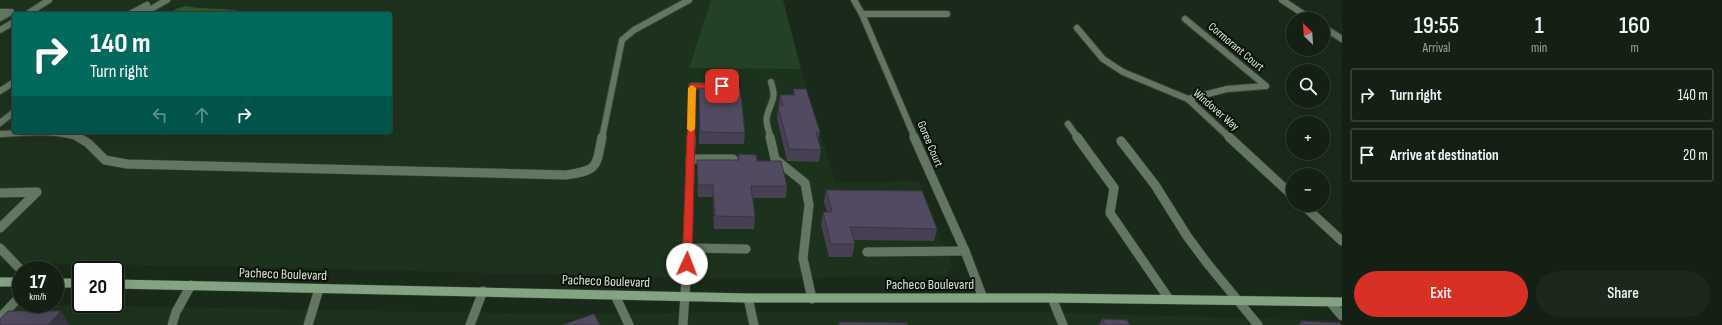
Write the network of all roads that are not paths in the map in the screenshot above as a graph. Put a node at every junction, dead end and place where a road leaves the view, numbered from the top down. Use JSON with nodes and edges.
{"nodes":[{"id":1,"x":50,"y":0,"type":"edge"},
{"id":2,"x":167,"y":0,"type":"edge"},
{"id":3,"x":687,"y":0,"type":"edge"},
{"id":4,"x":854,"y":0,"type":"edge"},
{"id":5,"x":1282,"y":0,"type":"edge"},
{"id":6,"x":152,"y":1,"type":"edge"},
{"id":7,"x":148,"y":10,"type":"junction"},
{"id":8,"x":0,"y":12,"type":"edge"},
{"id":9,"x":29,"y":12,"type":"edge"},
{"id":10,"x":133,"y":12,"type":"edge"},
{"id":11,"x":145,"y":12,"type":"edge"},
{"id":12,"x":1300,"y":12,"type":"edge"},
{"id":13,"x":862,"y":14,"type":"junction"},
{"id":14,"x":947,"y":14,"type":"dead end"},
{"id":15,"x":0,"y":18,"type":"edge"},
{"id":16,"x":1186,"y":18,"type":"dead end"},
{"id":17,"x":12,"y":23,"type":"edge"},
{"id":18,"x":1077,"y":28,"type":"dead end"},
{"id":19,"x":0,"y":30,"type":"edge"},
{"id":20,"x":1330,"y":31,"type":"edge"},
{"id":21,"x":1342,"y":39,"type":"edge"},
{"id":22,"x":771,"y":82,"type":"dead end"},
{"id":23,"x":12,"y":83,"type":"edge"},
{"id":24,"x":722,"y":86,"type":"edge"},
{"id":25,"x":0,"y":91,"type":"edge"},
{"id":26,"x":1188,"y":99,"type":"junction"},
{"id":27,"x":12,"y":114,"type":"edge"},
{"id":28,"x":0,"y":123,"type":"edge"},
{"id":29,"x":1068,"y":124,"type":"dead end"},
{"id":30,"x":0,"y":134,"type":"edge"},
{"id":31,"x":12,"y":134,"type":"edge"},
{"id":32,"x":58,"y":134,"type":"edge"},
{"id":33,"x":1121,"y":142,"type":"dead end"},
{"id":34,"x":690,"y":159,"type":"junction"},
{"id":35,"x":733,"y":159,"type":"edge"},
{"id":36,"x":1286,"y":190,"type":"edge"},
{"id":37,"x":0,"y":193,"type":"edge"},
{"id":38,"x":1311,"y":212,"type":"edge"},
{"id":39,"x":0,"y":228,"type":"edge"},
{"id":40,"x":1342,"y":241,"type":"edge"},
{"id":41,"x":0,"y":248,"type":"edge"},
{"id":42,"x":688,"y":248,"type":"junction"},
{"id":43,"x":746,"y":249,"type":"dead end"},
{"id":44,"x":965,"y":251,"type":"junction"},
{"id":45,"x":867,"y":252,"type":"dead end"},
{"id":46,"x":12,"y":261,"type":"edge"},
{"id":47,"x":0,"y":282,"type":"edge"},
{"id":48,"x":12,"y":282,"type":"edge"},
{"id":49,"x":124,"y":284,"type":"edge"},
{"id":50,"x":191,"y":285,"type":"junction"},
{"id":51,"x":319,"y":289,"type":"junction"},
{"id":52,"x":483,"y":291,"type":"junction"},
{"id":53,"x":615,"y":294,"type":"junction"},
{"id":54,"x":684,"y":297,"type":"junction"},
{"id":55,"x":748,"y":298,"type":"junction"},
{"id":56,"x":983,"y":298,"type":"junction"},
{"id":57,"x":1052,"y":298,"type":"junction"},
{"id":58,"x":812,"y":299,"type":"junction"},
{"id":59,"x":1169,"y":299,"type":"junction"},
{"id":60,"x":1237,"y":300,"type":"junction"},
{"id":61,"x":1330,"y":302,"type":"junction"},
{"id":62,"x":1342,"y":302,"type":"edge"},
{"id":63,"x":12,"y":305,"type":"edge"},
{"id":64,"x":1342,"y":316,"type":"edge"},
{"id":65,"x":0,"y":318,"type":"edge"},
{"id":66,"x":172,"y":325,"type":"edge"},
{"id":67,"x":308,"y":325,"type":"edge"},
{"id":68,"x":470,"y":325,"type":"edge"},
{"id":69,"x":629,"y":325,"type":"edge"},
{"id":70,"x":682,"y":325,"type":"edge"},
{"id":71,"x":754,"y":325,"type":"edge"},
{"id":72,"x":1064,"y":325,"type":"edge"},
{"id":73,"x":1258,"y":325,"type":"edge"}],
"edges":[{"from":1,"to":9,"type":"street"},
{"from":2,"to":7,"type":"street"},
{"from":3,"to":32,"type":"street"},
{"from":4,"to":13,"type":"street","name":"Goree Court"},
{"from":5,"to":12,"type":"street"},
{"from":6,"to":7,"type":"street"},
{"from":6,"to":10,"type":"street"},
{"from":7,"to":11,"type":"street"},
{"from":8,"to":15,"type":"street"},
{"from":13,"to":14,"type":"street"},
{"from":13,"to":44,"type":"street","name":"Goree Court"},
{"from":16,"to":26,"type":"street","name":"Cormorant Court"},
{"from":17,"to":19,"type":"street"},
{"from":18,"to":26,"type":"street","name":"Windover Way"},
{"from":20,"to":21,"type":"street"},
{"from":22,"to":58,"type":"street"},
{"from":23,"to":25,"type":"street"},
{"from":24,"to":34,"type":"street"},
{"from":26,"to":36,"type":"street","name":"Windover Way"},
{"from":27,"to":28,"type":"street"},
{"from":29,"to":59,"type":"street"},
{"from":30,"to":31,"type":"street"},
{"from":33,"to":60,"type":"street"},
{"from":34,"to":35,"type":"street"},
{"from":34,"to":42,"type":"street"},
{"from":37,"to":39,"type":"street"},
{"from":38,"to":40,"type":"street"},
{"from":41,"to":46,"type":"street"},
{"from":42,"to":43,"type":"street"},
{"from":42,"to":54,"type":"street"},
{"from":44,"to":45,"type":"street"},
{"from":44,"to":56,"type":"street","name":"Goree Court"},
{"from":47,"to":48,"type":"main road"},
{"from":49,"to":50,"type":"main road","name":"Pacheco Boulevard"},
{"from":50,"to":51,"type":"main road","name":"Pacheco Boulevard"},
{"from":50,"to":66,"type":"street"},
{"from":51,"to":52,"type":"main road","name":"Pacheco Boulevard"},
{"from":51,"to":67,"type":"street"},
{"from":52,"to":53,"type":"main road","name":"Pacheco Boulevard"},
{"from":52,"to":68,"type":"street"},
{"from":53,"to":54,"type":"main road","name":"Pacheco Boulevard"},
{"from":53,"to":69,"type":"street"},
{"from":54,"to":55,"type":"main road","name":"Pacheco Boulevard"},
{"from":54,"to":70,"type":"street"},
{"from":55,"to":58,"type":"main road","name":"Pacheco Boulevard"},
{"from":55,"to":71,"type":"street"},
{"from":56,"to":57,"type":"main road","name":"Pacheco Boulevard"},
{"from":56,"to":58,"type":"main road","name":"Pacheco Boulevard"},
{"from":57,"to":59,"type":"main road","name":"Pacheco Boulevard"},
{"from":57,"to":72,"type":"street"},
{"from":59,"to":60,"type":"main road","name":"Pacheco Boulevard"},
{"from":60,"to":61,"type":"main road","name":"Pacheco Boulevard"},
{"from":60,"to":73,"type":"street"},
{"from":61,"to":62,"type":"main road","name":"Pacheco Boulevard"},
{"from":61,"to":64,"type":"street"},
{"from":63,"to":65,"type":"street"}]}
